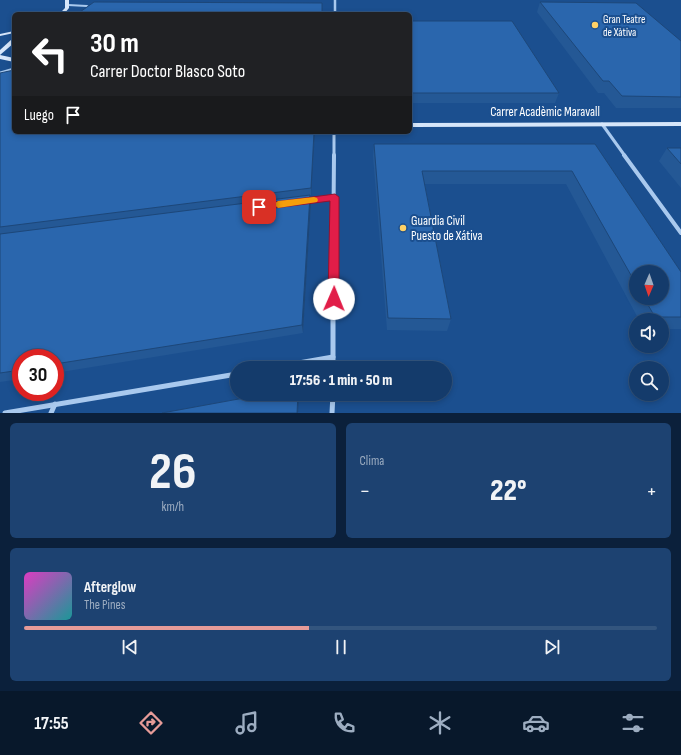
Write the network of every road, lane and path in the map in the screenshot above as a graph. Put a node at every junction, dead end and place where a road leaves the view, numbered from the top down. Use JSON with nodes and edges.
{"nodes":[{"id":1,"x":335,"y":0,"type":"edge"},
{"id":2,"x":67,"y":2,"type":"edge"},
{"id":3,"x":63,"y":12,"type":"edge"},
{"id":4,"x":87,"y":12,"type":"edge"},
{"id":5,"x":335,"y":12,"type":"edge"},
{"id":6,"x":12,"y":32,"type":"edge"},
{"id":7,"x":0,"y":35,"type":"edge"},
{"id":8,"x":12,"y":42,"type":"edge"},
{"id":9,"x":0,"y":53,"type":"edge"},
{"id":10,"x":0,"y":57,"type":"edge"},
{"id":11,"x":12,"y":60,"type":"edge"},
{"id":12,"x":12,"y":70,"type":"edge"},
{"id":13,"x":0,"y":73,"type":"edge"},
{"id":14,"x":602,"y":124,"type":"junction"},
{"id":15,"x":681,"y":124,"type":"edge"},
{"id":16,"x":412,"y":125,"type":"edge"},
{"id":17,"x":334,"y":134,"type":"edge"},
{"id":18,"x":335,"y":197,"type":"junction"},
{"id":19,"x":296,"y":202,"type":"edge"},
{"id":20,"x":681,"y":233,"type":"edge"},
{"id":21,"x":333,"y":357,"type":"junction"},
{"id":22,"x":310,"y":361,"type":"edge"},
{"id":23,"x":333,"y":361,"type":"edge"},
{"id":24,"x":230,"y":375,"type":"edge"},
{"id":25,"x":333,"y":401,"type":"edge"},
{"id":26,"x":54,"y":404,"type":"junction"},
{"id":27,"x":5,"y":413,"type":"edge"},
{"id":28,"x":51,"y":413,"type":"edge"},
{"id":29,"x":332,"y":413,"type":"edge"}],
"edges":[{"from":1,"to":5,"type":"street"},
{"from":2,"to":3,"type":"street"},
{"from":2,"to":4,"type":"lane"},
{"from":6,"to":7,"type":"street"},
{"from":8,"to":9,"type":"street"},
{"from":10,"to":11,"type":"street"},
{"from":12,"to":13,"type":"street"},
{"from":14,"to":15,"type":"street","name":"Carrer Acadèmic Maravall"},
{"from":14,"to":16,"type":"street","name":"Carrer Acadèmic Maravall"},
{"from":14,"to":20,"type":"street"},
{"from":17,"to":18,"type":"street"},
{"from":18,"to":19,"type":"street"},
{"from":18,"to":21,"type":"street"},
{"from":21,"to":22,"type":"street"},
{"from":21,"to":23,"type":"street"},
{"from":24,"to":26,"type":"street"},
{"from":25,"to":29,"type":"street"},
{"from":26,"to":27,"type":"street"},
{"from":26,"to":28,"type":"street"}]}
